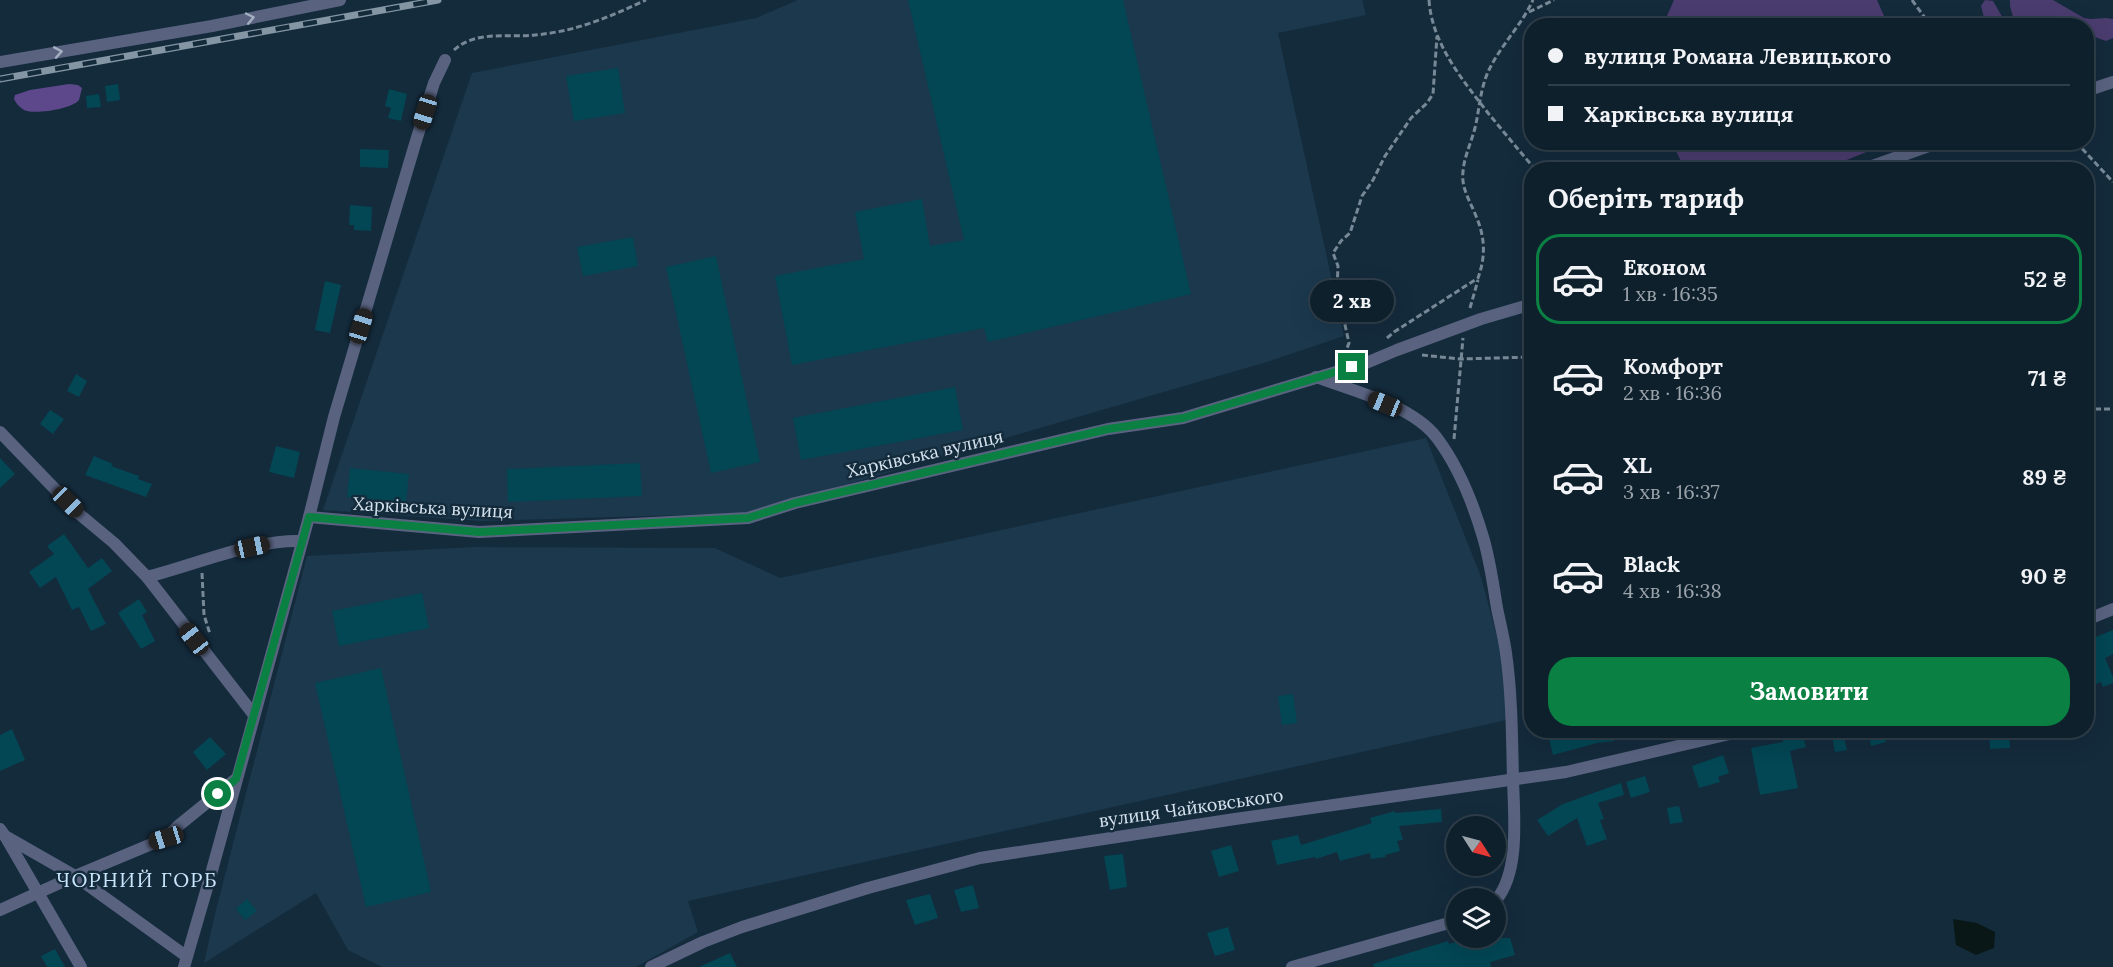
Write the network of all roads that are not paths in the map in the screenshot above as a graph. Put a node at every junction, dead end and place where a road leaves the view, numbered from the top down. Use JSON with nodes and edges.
{"nodes":[{"id":1,"x":340,"y":0,"type":"edge"},
{"id":2,"x":445,"y":60,"type":"road end"},
{"id":3,"x":0,"y":62,"type":"edge"},
{"id":4,"x":2113,"y":82,"type":"edge"},
{"id":5,"x":2094,"y":88,"type":"edge"},
{"id":6,"x":1917,"y":150,"type":"edge"},
{"id":7,"x":1884,"y":162,"type":"edge"},
{"id":8,"x":1524,"y":307,"type":"edge"},
{"id":9,"x":1316,"y":377,"type":"junction"},
{"id":10,"x":0,"y":432,"type":"edge"},
{"id":11,"x":309,"y":517,"type":"junction"},
{"id":12,"x":302,"y":541,"type":"junction"},
{"id":13,"x":147,"y":577,"type":"junction"},
{"id":14,"x":2113,"y":609,"type":"edge"},
{"id":15,"x":2094,"y":617,"type":"edge"},
{"id":16,"x":254,"y":715,"type":"junction"},
{"id":17,"x":1715,"y":738,"type":"edge"},
{"id":18,"x":236,"y":779,"type":"junction"},
{"id":19,"x":1513,"y":781,"type":"junction"},
{"id":20,"x":2,"y":833,"type":"edge"},
{"id":21,"x":75,"y":876,"type":"junction"},
{"id":22,"x":1503,"y":888,"type":"edge"},
{"id":23,"x":37,"y":893,"type":"junction"},
{"id":24,"x":0,"y":910,"type":"edge"},
{"id":25,"x":1446,"y":924,"type":"edge"},
{"id":26,"x":185,"y":962,"type":"edge"},
{"id":27,"x":81,"y":967,"type":"edge"},
{"id":28,"x":651,"y":967,"type":"edge"},
{"id":29,"x":1292,"y":967,"type":"edge"}],
"edges":[{"from":3,"to":1,"type":"street","one_way":true},
{"from":2,"to":11,"type":"street"},
{"from":4,"to":5,"type":"street"},
{"from":6,"to":7,"type":"street"},
{"from":8,"to":9,"type":"street","name":"Харківська вулиця"},
{"from":9,"to":11,"type":"street","name":"Харківська вулиця"},
{"from":9,"to":19,"type":"street"},
{"from":10,"to":13,"type":"street"},
{"from":11,"to":12,"type":"street"},
{"from":12,"to":13,"type":"street"},
{"from":12,"to":16,"type":"street"},
{"from":13,"to":16,"type":"street"},
{"from":14,"to":15,"type":"street"},
{"from":16,"to":18,"type":"street"},
{"from":17,"to":19,"type":"street","name":"вулиця Чайковського"},
{"from":18,"to":21,"type":"street"},
{"from":18,"to":26,"type":"street"},
{"from":19,"to":22,"type":"street"},
{"from":19,"to":28,"type":"street","name":"вулиця Чайковського"},
{"from":20,"to":21,"type":"street"},
{"from":20,"to":23,"type":"street"},
{"from":21,"to":23,"type":"street"},
{"from":21,"to":26,"type":"street"},
{"from":23,"to":24,"type":"street"},
{"from":23,"to":27,"type":"street"},
{"from":25,"to":29,"type":"street"}]}
